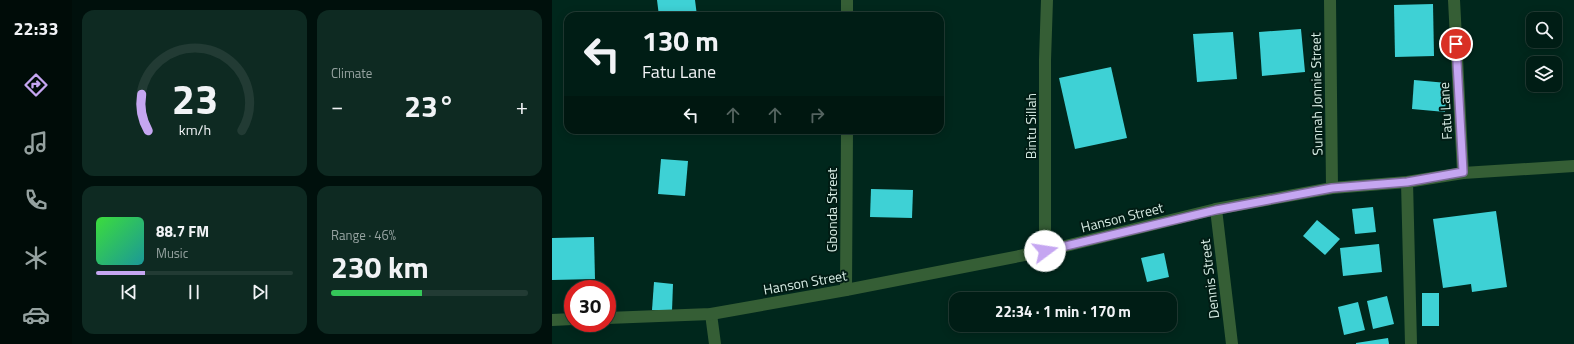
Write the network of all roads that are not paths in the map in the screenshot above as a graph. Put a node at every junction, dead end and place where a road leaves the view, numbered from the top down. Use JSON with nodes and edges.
{"nodes":[{"id":1,"x":847,"y":0,"type":"edge"},
{"id":2,"x":1047,"y":0,"type":"edge"},
{"id":3,"x":1330,"y":0,"type":"edge"},
{"id":4,"x":1454,"y":0,"type":"edge"},
{"id":5,"x":847,"y":12,"type":"edge"},
{"id":6,"x":847,"y":134,"type":"edge"},
{"id":7,"x":1574,"y":166,"type":"edge"},
{"id":8,"x":1463,"y":172,"type":"junction"},
{"id":9,"x":1407,"y":182,"type":"junction"},
{"id":10,"x":1332,"y":188,"type":"junction"},
{"id":11,"x":1216,"y":210,"type":"junction"},
{"id":12,"x":1045,"y":251,"type":"junction"},
{"id":13,"x":846,"y":290,"type":"junction"},
{"id":14,"x":711,"y":314,"type":"junction"},
{"id":15,"x":616,"y":318,"type":"edge"},
{"id":16,"x":564,"y":319,"type":"edge"},
{"id":17,"x":552,"y":320,"type":"edge"},
{"id":18,"x":715,"y":344,"type":"edge"},
{"id":19,"x":1232,"y":344,"type":"edge"},
{"id":20,"x":1411,"y":344,"type":"edge"}],
"edges":[{"from":1,"to":5,"type":"street"},
{"from":2,"to":12,"type":"street","name":"Bintu Sillah"},
{"from":3,"to":10,"type":"street","name":"Sunnah Jonnie Street"},
{"from":4,"to":8,"type":"street","name":"Fatu Lane"},
{"from":6,"to":13,"type":"street","name":"Gbonda Street"},
{"from":7,"to":8,"type":"street","name":"Hanson Street"},
{"from":8,"to":9,"type":"street","name":"Hanson Street"},
{"from":9,"to":10,"type":"street","name":"Hanson Street"},
{"from":9,"to":20,"type":"street"},
{"from":10,"to":11,"type":"street","name":"Hanson Street"},
{"from":11,"to":12,"type":"street","name":"Hanson Street"},
{"from":11,"to":19,"type":"street","name":"Dennis Street"},
{"from":12,"to":13,"type":"street","name":"Hanson Street"},
{"from":13,"to":14,"type":"street","name":"Hanson Street"},
{"from":14,"to":15,"type":"street","name":"Hanson Street"},
{"from":14,"to":18,"type":"street"},
{"from":16,"to":17,"type":"street"}]}
